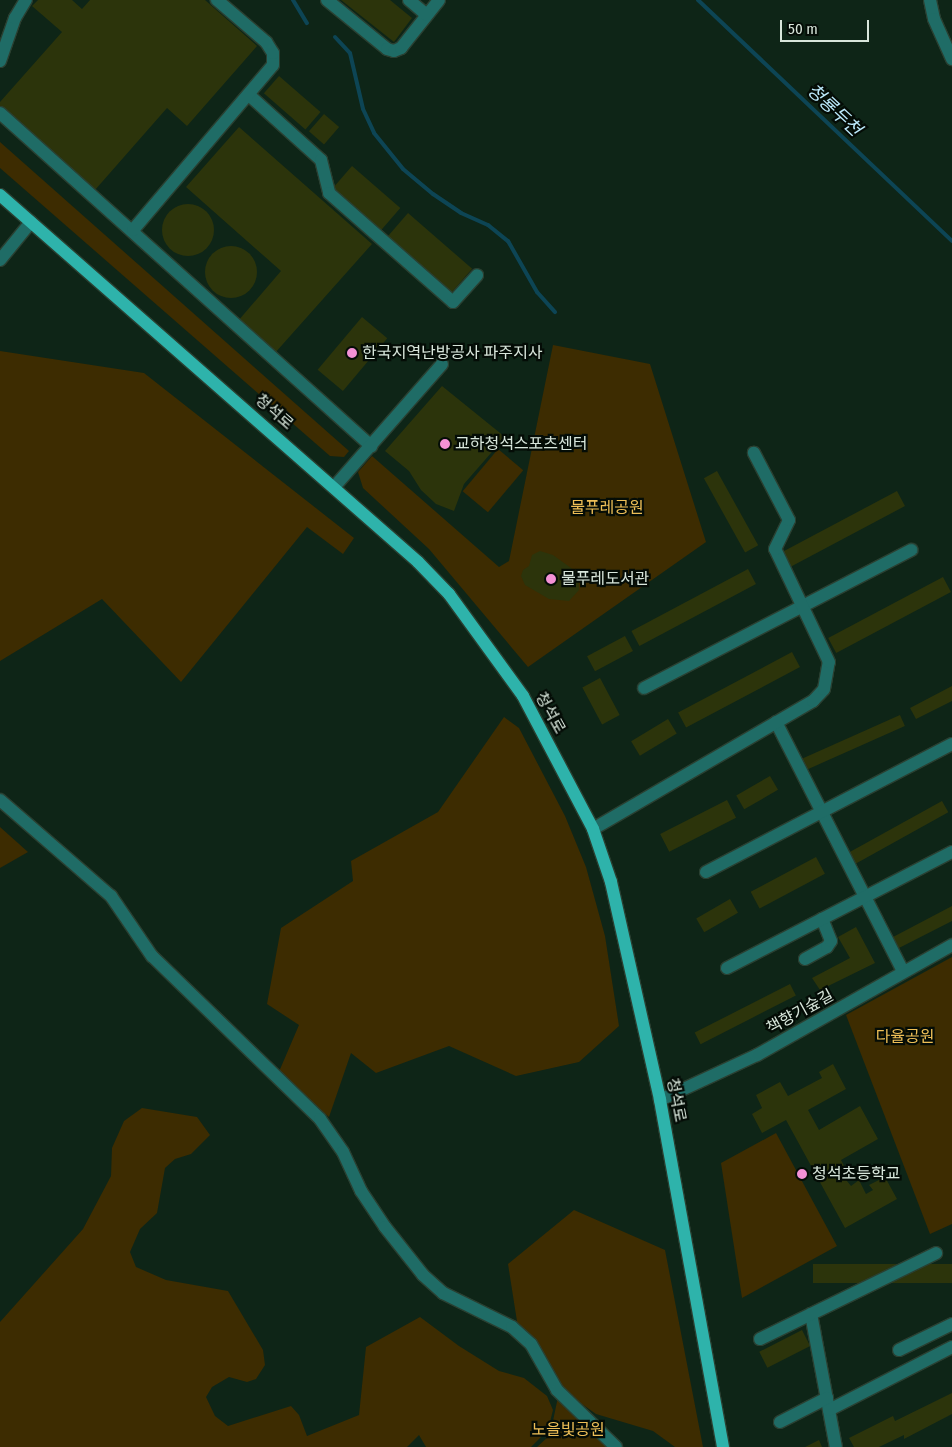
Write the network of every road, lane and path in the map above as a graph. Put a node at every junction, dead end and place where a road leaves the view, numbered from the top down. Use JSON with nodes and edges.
{"nodes":[{"id":1,"x":26,"y":0,"type":"edge"},
{"id":2,"x":217,"y":0,"type":"edge"},
{"id":3,"x":327,"y":0,"type":"edge"},
{"id":4,"x":409,"y":0,"type":"edge"},
{"id":5,"x":439,"y":0,"type":"edge"},
{"id":6,"x":930,"y":0,"type":"edge"},
{"id":7,"x":428,"y":14,"type":"junction"},
{"id":8,"x":952,"y":59,"type":"edge"},
{"id":9,"x":0,"y":61,"type":"edge"},
{"id":10,"x":249,"y":95,"type":"junction"},
{"id":11,"x":0,"y":113,"type":"edge"},
{"id":12,"x":0,"y":195,"type":"edge"},
{"id":13,"x":31,"y":222,"type":"junction"},
{"id":14,"x":133,"y":230,"type":"junction"},
{"id":15,"x":0,"y":260,"type":"edge"},
{"id":16,"x":477,"y":275,"type":"dead end"},
{"id":17,"x":442,"y":364,"type":"dead end"},
{"id":18,"x":370,"y":446,"type":"junction"},
{"id":19,"x":754,"y":453,"type":"dead end"},
{"id":20,"x":335,"y":486,"type":"junction"},
{"id":21,"x":911,"y":550,"type":"dead end"},
{"id":22,"x":802,"y":606,"type":"junction"},
{"id":23,"x":644,"y":688,"type":"dead end"},
{"id":24,"x":776,"y":722,"type":"junction"},
{"id":25,"x":952,"y":744,"type":"edge"},
{"id":26,"x":0,"y":800,"type":"edge"},
{"id":27,"x":822,"y":812,"type":"junction"},
{"id":28,"x":593,"y":829,"type":"junction"},
{"id":29,"x":952,"y":852,"type":"edge"},
{"id":30,"x":706,"y":872,"type":"dead end"},
{"id":31,"x":866,"y":897,"type":"junction"},
{"id":32,"x":822,"y":919,"type":"junction"},
{"id":33,"x":952,"y":945,"type":"edge"},
{"id":34,"x":805,"y":959,"type":"dead end"},
{"id":35,"x":726,"y":968,"type":"dead end"},
{"id":36,"x":903,"y":971,"type":"junction"},
{"id":37,"x":660,"y":1100,"type":"junction"},
{"id":38,"x":936,"y":1252,"type":"dead end"},
{"id":39,"x":811,"y":1314,"type":"junction"},
{"id":40,"x":952,"y":1324,"type":"edge"},
{"id":41,"x":760,"y":1339,"type":"dead end"},
{"id":42,"x":912,"y":1344,"type":"junction"},
{"id":43,"x":952,"y":1347,"type":"edge"},
{"id":44,"x":899,"y":1350,"type":"dead end"},
{"id":45,"x":922,"y":1362,"type":"junction"},
{"id":46,"x":828,"y":1404,"type":"junction"},
{"id":47,"x":780,"y":1422,"type":"dead end"},
{"id":48,"x":616,"y":1447,"type":"edge"},
{"id":49,"x":723,"y":1447,"type":"edge"},
{"id":50,"x":836,"y":1447,"type":"edge"}],
"edges":[{"from":1,"to":9,"type":"street"},
{"from":2,"to":10,"type":"street"},
{"from":3,"to":7,"type":"street"},
{"from":4,"to":7,"type":"street"},
{"from":5,"to":7,"type":"street"},
{"from":6,"to":8,"type":"street"},
{"from":10,"to":14,"type":"street"},
{"from":10,"to":16,"type":"street"},
{"from":11,"to":14,"type":"street"},
{"from":12,"to":13,"type":"main road","name":"청석로"},
{"from":13,"to":15,"type":"street"},
{"from":13,"to":20,"type":"main road","name":"청석로"},
{"from":14,"to":18,"type":"street"},
{"from":17,"to":18,"type":"street"},
{"from":18,"to":20,"type":"street"},
{"from":19,"to":22,"type":"street"},
{"from":20,"to":28,"type":"main road","name":"청석로"},
{"from":21,"to":22,"type":"street"},
{"from":22,"to":23,"type":"street"},
{"from":22,"to":24,"type":"street"},
{"from":24,"to":27,"type":"street"},
{"from":24,"to":28,"type":"street"},
{"from":25,"to":27,"type":"street"},
{"from":26,"to":48,"type":"street"},
{"from":27,"to":30,"type":"street"},
{"from":27,"to":31,"type":"street"},
{"from":28,"to":37,"type":"main road","name":"청석로"},
{"from":29,"to":31,"type":"street"},
{"from":31,"to":32,"type":"street"},
{"from":31,"to":36,"type":"street"},
{"from":32,"to":34,"type":"street"},
{"from":32,"to":35,"type":"street"},
{"from":33,"to":36,"type":"street","name":"책향기숲길"},
{"from":36,"to":37,"type":"street","name":"책향기숲길"},
{"from":37,"to":49,"type":"main road","name":"청석로"},
{"from":38,"to":39,"type":"street"},
{"from":39,"to":41,"type":"street"},
{"from":39,"to":46,"type":"street"},
{"from":40,"to":42,"type":"street"},
{"from":42,"to":44,"type":"street"},
{"from":42,"to":45,"type":"street"},
{"from":43,"to":45,"type":"street"},
{"from":45,"to":46,"type":"street"},
{"from":46,"to":47,"type":"street"},
{"from":46,"to":50,"type":"street"}]}
